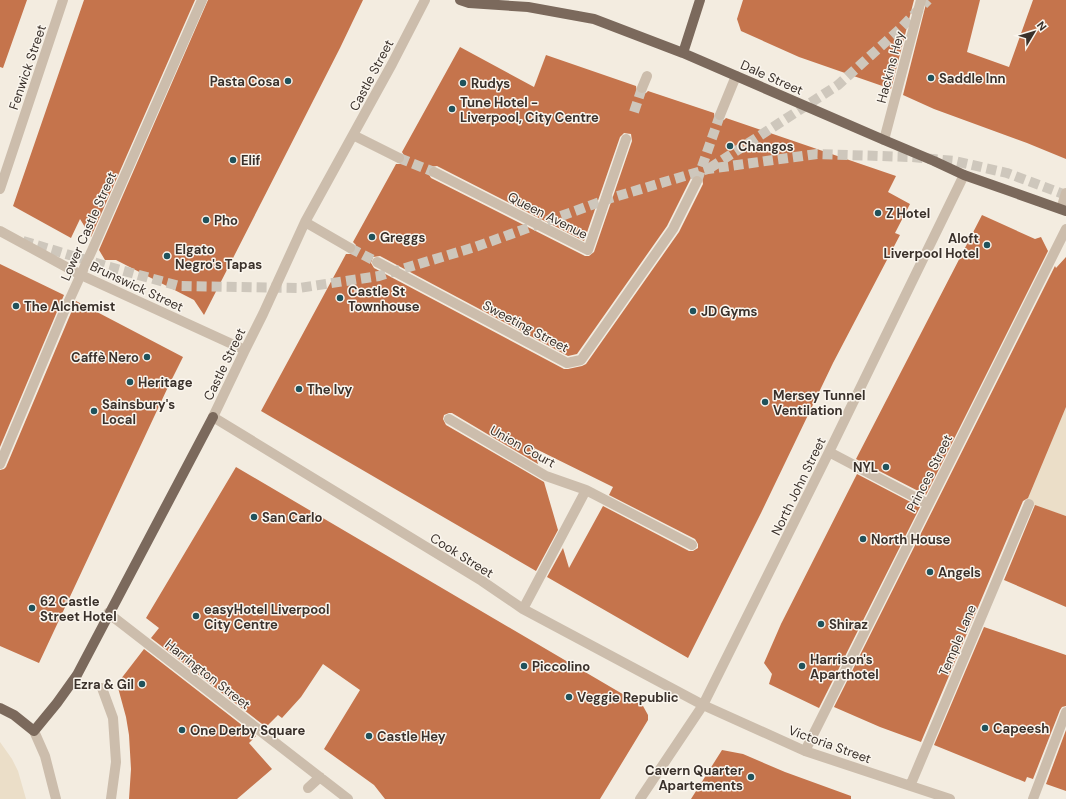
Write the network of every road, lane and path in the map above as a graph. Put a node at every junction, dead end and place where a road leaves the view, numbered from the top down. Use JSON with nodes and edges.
{"nodes":[{"id":1,"x":63,"y":0,"type":"edge"},
{"id":2,"x":202,"y":0,"type":"edge"},
{"id":3,"x":425,"y":0,"type":"edge"},
{"id":4,"x":460,"y":0,"type":"edge"},
{"id":5,"x":700,"y":0,"type":"edge"},
{"id":6,"x":920,"y":0,"type":"edge"},
{"id":7,"x":529,"y":4,"type":"edge"},
{"id":8,"x":683,"y":53,"type":"junction"},
{"id":9,"x":647,"y":76,"type":"dead end"},
{"id":10,"x":736,"y":76,"type":"junction"},
{"id":11,"x":642,"y":88,"type":"tunnel mouth"},
{"id":12,"x":720,"y":115,"type":"tunnel mouth"},
{"id":13,"x":353,"y":135,"type":"junction"},
{"id":14,"x":626,"y":139,"type":"dead end"},
{"id":15,"x":884,"y":140,"type":"junction"},
{"id":16,"x":399,"y":158,"type":"tunnel mouth"},
{"id":17,"x":434,"y":172,"type":"tunnel mouth"},
{"id":18,"x":964,"y":176,"type":"junction"},
{"id":19,"x":697,"y":181,"type":"tunnel mouth"},
{"id":20,"x":0,"y":189,"type":"edge"},
{"id":21,"x":1066,"y":193,"type":"edge"},
{"id":22,"x":1064,"y":210,"type":"edge"},
{"id":23,"x":305,"y":222,"type":"junction"},
{"id":24,"x":1066,"y":229,"type":"edge"},
{"id":25,"x":0,"y":231,"type":"edge"},
{"id":26,"x":350,"y":248,"type":"tunnel mouth"},
{"id":27,"x":377,"y":262,"type":"tunnel mouth"},
{"id":28,"x":81,"y":275,"type":"junction"},
{"id":29,"x":244,"y":350,"type":"junction"},
{"id":30,"x":213,"y":417,"type":"junction"},
{"id":31,"x":449,"y":419,"type":"dead end"},
{"id":32,"x":829,"y":452,"type":"junction"},
{"id":33,"x":0,"y":464,"type":"edge"},
{"id":34,"x":586,"y":490,"type":"junction"},
{"id":35,"x":928,"y":504,"type":"junction"},
{"id":36,"x":1029,"y":504,"type":"dead end"},
{"id":37,"x":692,"y":545,"type":"dead end"},
{"id":38,"x":523,"y":609,"type":"junction"},
{"id":39,"x":108,"y":613,"type":"junction"},
{"id":40,"x":102,"y":688,"type":"dead end"},
{"id":41,"x":703,"y":705,"type":"junction"},
{"id":42,"x":0,"y":708,"type":"edge"},
{"id":43,"x":1066,"y":712,"type":"edge"},
{"id":44,"x":34,"y":731,"type":"junction"},
{"id":45,"x":805,"y":751,"type":"junction"},
{"id":46,"x":320,"y":777,"type":"junction"},
{"id":47,"x":910,"y":786,"type":"junction"},
{"id":48,"x":308,"y":788,"type":"dead end"},
{"id":49,"x":56,"y":799,"type":"edge"},
{"id":50,"x":111,"y":799,"type":"edge"},
{"id":51,"x":348,"y":799,"type":"edge"},
{"id":52,"x":640,"y":799,"type":"edge"},
{"id":53,"x":950,"y":799,"type":"edge"},
{"id":54,"x":1033,"y":799,"type":"edge"}],
"edges":[{"from":1,"to":20,"type":"street","name":"Fenwick Street"},
{"from":2,"to":28,"type":"street","name":"Lower Castle Street"},
{"from":3,"to":13,"type":"street","name":"Castle Street"},
{"from":4,"to":7,"type":"main road","name":"Dale Street"},
{"from":5,"to":8,"type":"main road"},
{"from":6,"to":15,"type":"street","name":"Hackins Hey"},
{"from":7,"to":8,"type":"main road","name":"Dale Street"},
{"from":8,"to":10,"type":"main road","name":"Dale Street"},
{"from":9,"to":11,"type":"street"},
{"from":10,"to":12,"type":"street"},
{"from":10,"to":15,"type":"main road","name":"Dale Street"},
{"from":13,"to":16,"type":"street"},
{"from":13,"to":23,"type":"street","name":"Castle Street"},
{"from":14,"to":17,"type":"street","name":"Queen Avenue"},
{"from":15,"to":18,"type":"main road","name":"Dale Street"},
{"from":18,"to":22,"type":"main road","name":"Dale Street"},
{"from":18,"to":32,"type":"street","name":"North John Street"},
{"from":19,"to":27,"type":"street","name":"Sweeting Street"},
{"from":21,"to":22,"type":"street"},
{"from":23,"to":26,"type":"street"},
{"from":23,"to":29,"type":"street","name":"Castle Street"},
{"from":24,"to":35,"type":"street","name":"Princes Street"},
{"from":25,"to":28,"type":"street","name":"Brunswick Street"},
{"from":28,"to":29,"type":"street","name":"Brunswick Street"},
{"from":28,"to":33,"type":"street","name":"Lower Castle Street"},
{"from":29,"to":30,"type":"street","name":"Castle Street"},
{"from":30,"to":38,"type":"street","name":"Cook Street"},
{"from":30,"to":39,"type":"main road","name":"Castle Street"},
{"from":31,"to":34,"type":"street","name":"Union Court"},
{"from":32,"to":35,"type":"street"},
{"from":32,"to":41,"type":"street","name":"North John Street"},
{"from":34,"to":37,"type":"street","name":"Union Court"},
{"from":34,"to":38,"type":"street"},
{"from":35,"to":45,"type":"street","name":"Princes Street"},
{"from":36,"to":47,"type":"street","name":"Temple Lane"},
{"from":38,"to":41,"type":"street","name":"Cook Street"},
{"from":39,"to":44,"type":"main road","name":"Castle Street"},
{"from":39,"to":46,"type":"street","name":"Harrington Street"},
{"from":40,"to":50,"type":"street"},
{"from":41,"to":45,"type":"street","name":"Victoria Street"},
{"from":41,"to":52,"type":"street","name":"North John Street"},
{"from":42,"to":44,"type":"main road"},
{"from":43,"to":54,"type":"street"},
{"from":44,"to":49,"type":"street"},
{"from":45,"to":47,"type":"street","name":"Victoria Street"},
{"from":46,"to":48,"type":"street"},
{"from":46,"to":51,"type":"street","name":"Harrington Street"},
{"from":47,"to":53,"type":"street","name":"Victoria Street"}]}
